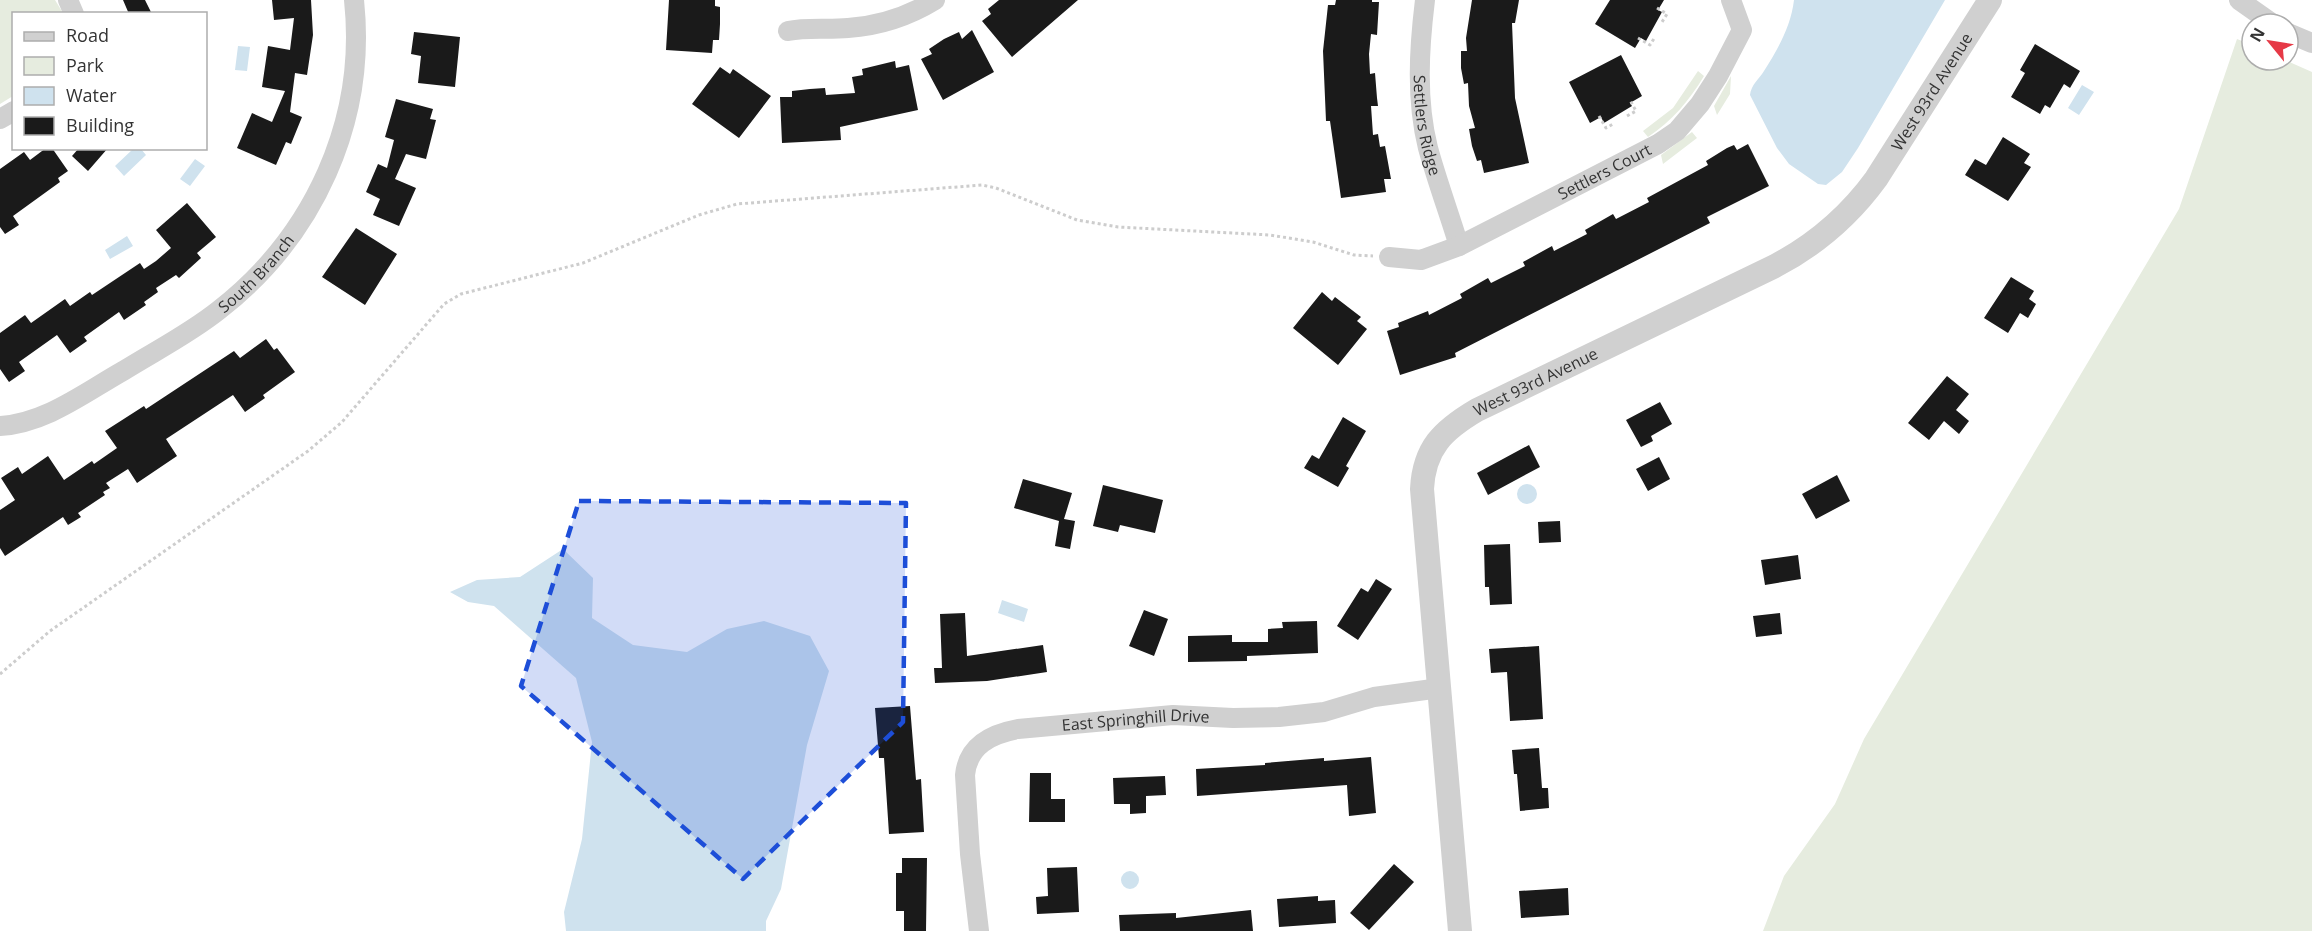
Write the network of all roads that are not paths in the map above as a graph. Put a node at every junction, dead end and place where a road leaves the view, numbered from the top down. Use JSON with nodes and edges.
{"nodes":[{"id":1,"x":354,"y":0,"type":"edge"},
{"id":2,"x":935,"y":0,"type":"edge"},
{"id":3,"x":1425,"y":0,"type":"edge"},
{"id":4,"x":1731,"y":0,"type":"edge"},
{"id":5,"x":1990,"y":0,"type":"edge"},
{"id":6,"x":2240,"y":0,"type":"edge"},
{"id":7,"x":2256,"y":12,"type":"edge"},
{"id":8,"x":788,"y":32,"type":"dead end"},
{"id":9,"x":1459,"y":246,"type":"junction"},
{"id":10,"x":1389,"y":257,"type":"road end"},
{"id":11,"x":0,"y":426,"type":"edge"},
{"id":12,"x":1440,"y":688,"type":"junction"},
{"id":13,"x":979,"y":931,"type":"edge"},
{"id":14,"x":1460,"y":931,"type":"edge"}],
"edges":[{"from":1,"to":11,"type":"street","name":"South Branch"},
{"from":2,"to":8,"type":"street"},
{"from":3,"to":9,"type":"street","name":"Settlers Ridge"},
{"from":4,"to":9,"type":"street","name":"Settlers Court"},
{"from":5,"to":12,"type":"street","name":"West 93rd Avenue"},
{"from":6,"to":7,"type":"street"},
{"from":9,"to":10,"type":"street","name":"Settlers Court"},
{"from":12,"to":13,"type":"street","name":"East Springhill Drive"},
{"from":12,"to":14,"type":"street","name":"West 93rd Avenue"}]}
